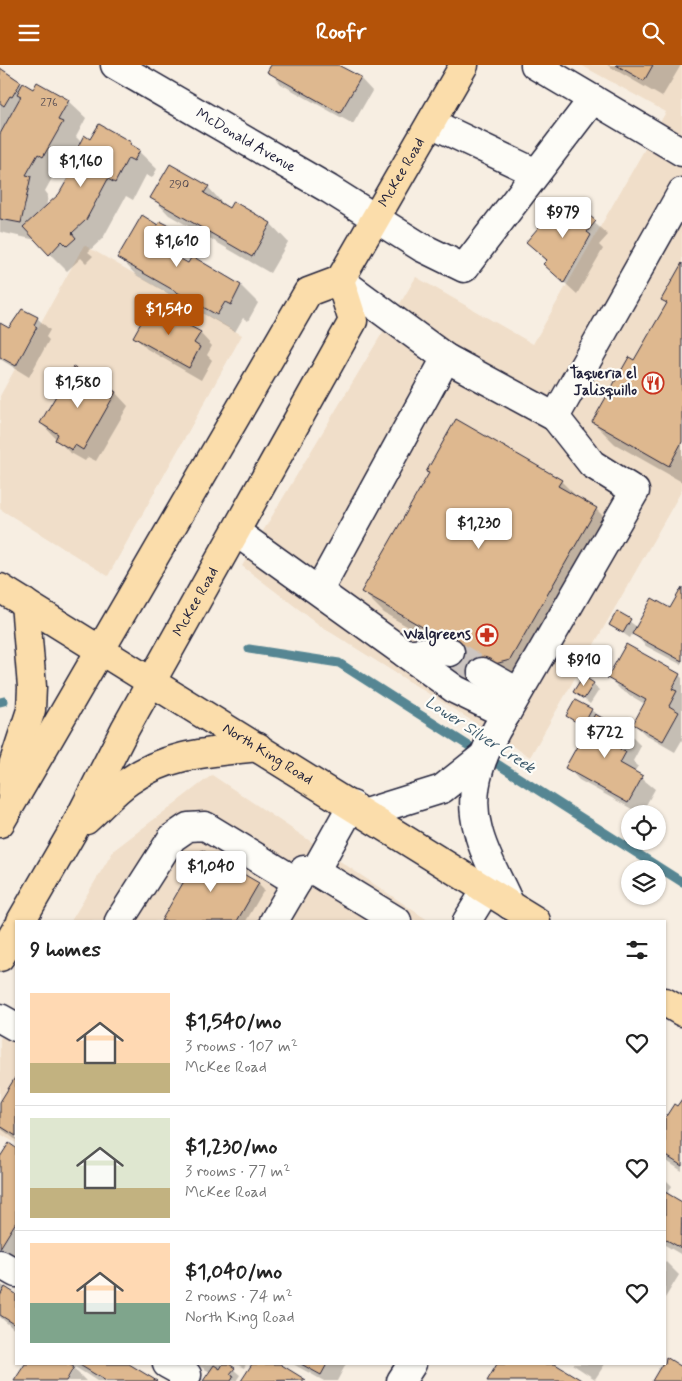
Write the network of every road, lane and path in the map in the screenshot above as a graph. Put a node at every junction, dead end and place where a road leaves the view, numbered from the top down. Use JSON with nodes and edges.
{"nodes":[{"id":1,"x":115,"y":65,"type":"edge"},
{"id":2,"x":464,"y":65,"type":"edge"},
{"id":3,"x":535,"y":65,"type":"edge"},
{"id":4,"x":593,"y":99,"type":"junction"},
{"id":5,"x":431,"y":123,"type":"junction"},
{"id":6,"x":682,"y":152,"type":"edge"},
{"id":7,"x":536,"y":173,"type":"junction"},
{"id":8,"x":682,"y":192,"type":"edge"},
{"id":9,"x":375,"y":220,"type":"junction"},
{"id":10,"x":340,"y":280,"type":"junction"},
{"id":11,"x":446,"y":358,"type":"junction"},
{"id":12,"x":555,"y":417,"type":"junction"},
{"id":13,"x":236,"y":532,"type":"junction"},
{"id":14,"x":0,"y":588,"type":"edge"},
{"id":15,"x":319,"y":590,"type":"junction"},
{"id":16,"x":25,"y":603,"type":"junction"},
{"id":17,"x":100,"y":648,"type":"junction"},
{"id":18,"x":450,"y":652,"type":"tunnel mouth"},
{"id":19,"x":406,"y":654,"type":"junction"},
{"id":20,"x":482,"y":672,"type":"tunnel mouth"},
{"id":21,"x":152,"y":681,"type":"junction"},
{"id":22,"x":499,"y":725,"type":"junction"},
{"id":23,"x":258,"y":747,"type":"junction"},
{"id":24,"x":358,"y":809,"type":"junction"},
{"id":25,"x":6,"y":813,"type":"edge"},
{"id":26,"x":73,"y":831,"type":"junction"},
{"id":27,"x":306,"y":877,"type":"junction"},
{"id":28,"x":486,"y":890,"type":"junction"},
{"id":29,"x":510,"y":905,"type":"junction"},
{"id":30,"x":27,"y":920,"type":"edge"},
{"id":31,"x":120,"y":920,"type":"edge"},
{"id":32,"x":275,"y":920,"type":"edge"},
{"id":33,"x":395,"y":920,"type":"edge"},
{"id":34,"x":468,"y":920,"type":"edge"},
{"id":35,"x":534,"y":920,"type":"edge"},
{"id":36,"x":15,"y":936,"type":"edge"},
{"id":37,"x":0,"y":957,"type":"edge"},
{"id":38,"x":666,"y":1003,"type":"edge"},
{"id":39,"x":682,"y":1012,"type":"edge"},
{"id":40,"x":0,"y":1018,"type":"edge"},
{"id":41,"x":15,"y":1026,"type":"edge"},
{"id":42,"x":0,"y":1264,"type":"edge"},
{"id":43,"x":15,"y":1272,"type":"edge"},
{"id":44,"x":169,"y":1365,"type":"edge"},
{"id":45,"x":411,"y":1365,"type":"edge"},
{"id":46,"x":183,"y":1381,"type":"edge"},
{"id":47,"x":401,"y":1381,"type":"edge"}],
"edges":[{"from":1,"to":9,"type":"street","name":"McDonald Avenue"},
{"from":2,"to":5,"type":"main road","name":"McKee Road"},
{"from":3,"to":4,"type":"street"},
{"from":4,"to":6,"type":"street"},
{"from":4,"to":7,"type":"street"},
{"from":5,"to":7,"type":"street"},
{"from":5,"to":9,"type":"main road","name":"McKee Road"},
{"from":7,"to":9,"type":"street","name":"McDonald Avenue"},
{"from":8,"to":12,"type":"street"},
{"from":9,"to":10,"type":"main road","name":"McKee Road"},
{"from":10,"to":11,"type":"street"},
{"from":10,"to":13,"type":"main road","name":"McKee Road"},
{"from":10,"to":17,"type":"main road"},
{"from":11,"to":12,"type":"street"},
{"from":11,"to":15,"type":"street"},
{"from":12,"to":22,"type":"street"},
{"from":13,"to":15,"type":"street"},
{"from":13,"to":21,"type":"main road","name":"McKee Road"},
{"from":14,"to":16,"type":"main road","name":"North King Road"},
{"from":15,"to":19,"type":"street"},
{"from":16,"to":17,"type":"main road","name":"North King Road"},
{"from":16,"to":25,"type":"main road"},
{"from":17,"to":21,"type":"main road","name":"North King Road"},
{"from":17,"to":25,"type":"main road"},
{"from":18,"to":19,"type":"street"},
{"from":19,"to":22,"type":"street"},
{"from":20,"to":22,"type":"street"},
{"from":21,"to":23,"type":"main road","name":"North King Road"},
{"from":21,"to":26,"type":"main road","name":"McKee Road"},
{"from":22,"to":24,"type":"street"},
{"from":22,"to":29,"type":"street"},
{"from":23,"to":24,"type":"main road","name":"North King Road"},
{"from":23,"to":26,"type":"main road"},
{"from":24,"to":27,"type":"street"},
{"from":24,"to":28,"type":"main road","name":"North King Road"},
{"from":26,"to":30,"type":"main road","name":"McKee Road"},
{"from":27,"to":31,"type":"street"},
{"from":27,"to":32,"type":"street"},
{"from":27,"to":33,"type":"street"},
{"from":28,"to":29,"type":"main road","name":"North King Road"},
{"from":28,"to":34,"type":"street"},
{"from":29,"to":35,"type":"main road","name":"North King Road"},
{"from":36,"to":37,"type":"main road","name":"McKee Road"},
{"from":38,"to":39,"type":"main road"},
{"from":40,"to":41,"type":"street"},
{"from":42,"to":43,"type":"street"},
{"from":44,"to":46,"type":"street"},
{"from":45,"to":47,"type":"street"}]}
